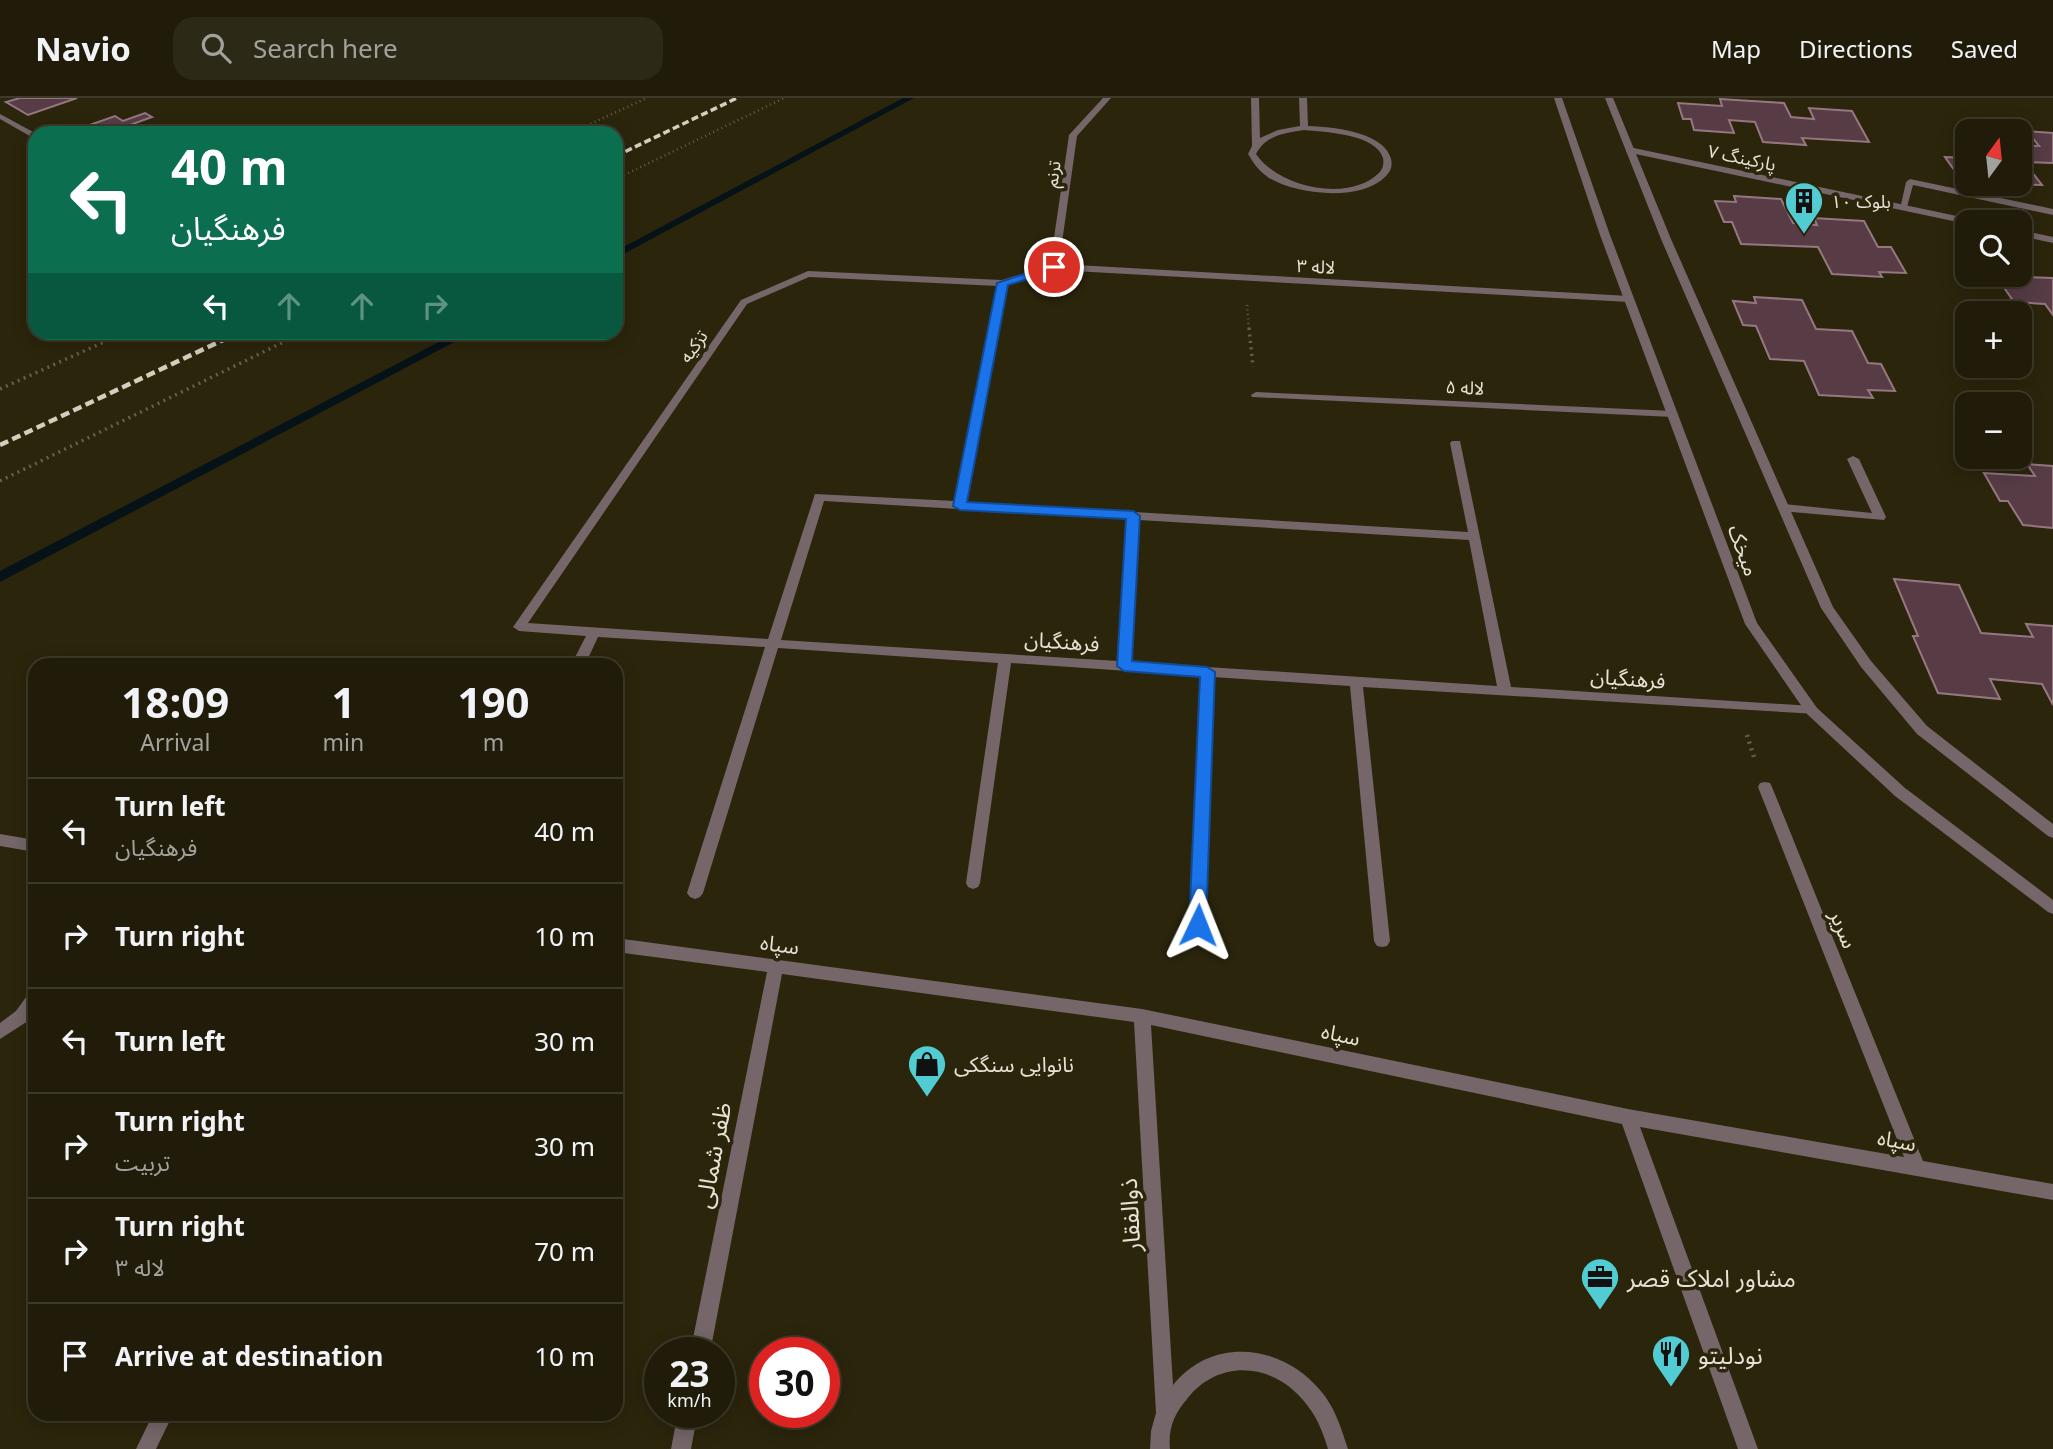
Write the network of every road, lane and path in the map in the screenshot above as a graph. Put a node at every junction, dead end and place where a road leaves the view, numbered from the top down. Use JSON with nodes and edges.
{"nodes":[{"id":1,"x":647,"y":98,"type":"edge"},
{"id":2,"x":784,"y":98,"type":"edge"},
{"id":3,"x":1107,"y":98,"type":"edge"},
{"id":4,"x":1255,"y":98,"type":"edge"},
{"id":5,"x":1303,"y":98,"type":"edge"},
{"id":6,"x":1558,"y":98,"type":"edge"},
{"id":7,"x":1609,"y":98,"type":"edge"},
{"id":8,"x":0,"y":116,"type":"edge"},
{"id":9,"x":585,"y":126,"type":"edge"},
{"id":10,"x":1304,"y":128,"type":"junction"},
{"id":11,"x":28,"y":133,"type":"edge"},
{"id":12,"x":1256,"y":145,"type":"junction"},
{"id":13,"x":1629,"y":150,"type":"junction"},
{"id":14,"x":623,"y":176,"type":"edge"},
{"id":15,"x":1903,"y":207,"type":"junction"},
{"id":16,"x":2053,"y":212,"type":"edge"},
{"id":17,"x":1955,"y":218,"type":"edge"},
{"id":18,"x":2032,"y":236,"type":"edge"},
{"id":19,"x":2053,"y":240,"type":"edge"},
{"id":20,"x":1054,"y":267,"type":"junction"},
{"id":21,"x":1245,"y":278,"type":"junction"},
{"id":22,"x":1003,"y":283,"type":"junction"},
{"id":23,"x":1629,"y":299,"type":"junction"},
{"id":24,"x":108,"y":340,"type":"edge"},
{"id":25,"x":288,"y":340,"type":"edge"},
{"id":26,"x":0,"y":389,"type":"edge"},
{"id":27,"x":1256,"y":395,"type":"joint"},
{"id":28,"x":1673,"y":414,"type":"junction"},
{"id":29,"x":1456,"y":443,"type":"dead end"},
{"id":30,"x":1853,"y":459,"type":"dead end"},
{"id":31,"x":0,"y":481,"type":"edge"},
{"id":32,"x":960,"y":506,"type":"junction"},
{"id":33,"x":1784,"y":508,"type":"junction"},
{"id":34,"x":1133,"y":516,"type":"junction"},
{"id":35,"x":1474,"y":536,"type":"junction"},
{"id":36,"x":519,"y":627,"type":"joint"},
{"id":37,"x":594,"y":632,"type":"junction"},
{"id":38,"x":774,"y":644,"type":"junction"},
{"id":39,"x":581,"y":658,"type":"edge"},
{"id":40,"x":1005,"y":659,"type":"junction"},
{"id":41,"x":1124,"y":666,"type":"junction"},
{"id":42,"x":1207,"y":672,"type":"junction"},
{"id":43,"x":1356,"y":681,"type":"junction"},
{"id":44,"x":1505,"y":691,"type":"junction"},
{"id":45,"x":1737,"y":706,"type":"junction"},
{"id":46,"x":1812,"y":711,"type":"junction"},
{"id":47,"x":1765,"y":787,"type":"joint"},
{"id":48,"x":2053,"y":832,"type":"edge"},
{"id":49,"x":0,"y":840,"type":"edge"},
{"id":50,"x":28,"y":845,"type":"edge"},
{"id":51,"x":973,"y":883,"type":"dead end"},
{"id":52,"x":695,"y":893,"type":"dead end"},
{"id":53,"x":2053,"y":908,"type":"edge"},
{"id":54,"x":1198,"y":925,"type":"dead end"},
{"id":55,"x":1382,"y":941,"type":"dead end"},
{"id":56,"x":623,"y":946,"type":"edge"},
{"id":57,"x":776,"y":967,"type":"junction"},
{"id":58,"x":28,"y":1008,"type":"edge"},
{"id":59,"x":1142,"y":1016,"type":"junction"},
{"id":60,"x":0,"y":1032,"type":"edge"},
{"id":61,"x":1628,"y":1117,"type":"junction"},
{"id":62,"x":1916,"y":1166,"type":"junction"},
{"id":63,"x":2053,"y":1192,"type":"edge"},
{"id":64,"x":703,"y":1337,"type":"edge"},
{"id":65,"x":1165,"y":1412,"type":"junction"},
{"id":66,"x":160,"y":1421,"type":"edge"},
{"id":67,"x":685,"y":1428,"type":"edge"},
{"id":68,"x":146,"y":1449,"type":"edge"},
{"id":69,"x":681,"y":1449,"type":"edge"},
{"id":70,"x":1160,"y":1449,"type":"edge"},
{"id":71,"x":1338,"y":1449,"type":"edge"},
{"id":72,"x":1748,"y":1449,"type":"edge"}],
"edges":[{"from":1,"to":9,"type":"path"},
{"from":2,"to":14,"type":"path"},
{"from":3,"to":20,"type":"street","name":"ترنم"},
{"from":4,"to":12,"type":"street"},
{"from":5,"to":10,"type":"street"},
{"from":6,"to":23,"type":"street","name":"میخک"},
{"from":7,"to":13,"type":"street"},
{"from":8,"to":11,"type":"street"},
{"from":10,"to":12,"type":"street"},
{"from":10,"to":12,"type":"street"},
{"from":13,"to":15,"type":"street","name":"پارکینگ ۷"},
{"from":13,"to":33,"type":"street"},
{"from":15,"to":16,"type":"street"},
{"from":15,"to":17,"type":"street","name":"پارکینگ ۷"},
{"from":18,"to":19,"type":"street"},
{"from":20,"to":21,"type":"street","name":"لاله ۳"},
{"from":20,"to":22,"type":"street","name":"لاله ۳"},
{"from":21,"to":23,"type":"street","name":"لاله ۳"},
{"from":21,"to":27,"type":"path"},
{"from":22,"to":32,"type":"street"},
{"from":22,"to":36,"type":"street","name":"تزکیه"},
{"from":23,"to":28,"type":"street","name":"میخک"},
{"from":24,"to":26,"type":"path"},
{"from":25,"to":31,"type":"path"},
{"from":27,"to":28,"type":"street","name":"لاله ۵"},
{"from":28,"to":46,"type":"street","name":"میخک"},
{"from":29,"to":35,"type":"street"},
{"from":30,"to":33,"type":"street"},
{"from":32,"to":34,"type":"street"},
{"from":32,"to":38,"type":"street"},
{"from":33,"to":48,"type":"street"},
{"from":34,"to":35,"type":"street"},
{"from":34,"to":41,"type":"street"},
{"from":35,"to":44,"type":"street"},
{"from":36,"to":37,"type":"street","name":"فرهنگیان"},
{"from":37,"to":38,"type":"street","name":"فرهنگیان"},
{"from":37,"to":39,"type":"street"},
{"from":38,"to":40,"type":"street","name":"فرهنگیان"},
{"from":38,"to":52,"type":"street"},
{"from":40,"to":41,"type":"street","name":"فرهنگیان"},
{"from":40,"to":51,"type":"street"},
{"from":41,"to":42,"type":"street","name":"فرهنگیان"},
{"from":42,"to":43,"type":"street","name":"فرهنگیان"},
{"from":42,"to":54,"type":"street"},
{"from":43,"to":44,"type":"street","name":"فرهنگیان"},
{"from":43,"to":55,"type":"street"},
{"from":44,"to":45,"type":"street","name":"فرهنگیان"},
{"from":45,"to":46,"type":"street","name":"فرهنگیان"},
{"from":45,"to":47,"type":"path"},
{"from":46,"to":53,"type":"street","name":"میخک"},
{"from":47,"to":62,"type":"street","name":"سریر"},
{"from":49,"to":50,"type":"street"},
{"from":56,"to":57,"type":"street","name":"سپاه"},
{"from":57,"to":59,"type":"street","name":"سپاه"},
{"from":57,"to":64,"type":"street","name":"ظفر شمالی"},
{"from":58,"to":60,"type":"street"},
{"from":59,"to":61,"type":"street","name":"سپاه"},
{"from":59,"to":65,"type":"street","name":"ذوالفقار"},
{"from":61,"to":62,"type":"street","name":"سپاه"},
{"from":61,"to":72,"type":"street"},
{"from":62,"to":63,"type":"street","name":"سپاه"},
{"from":65,"to":70,"type":"street","name":"ذوالفقار"},
{"from":65,"to":71,"type":"street"},
{"from":66,"to":68,"type":"street"},
{"from":67,"to":69,"type":"street"}]}
